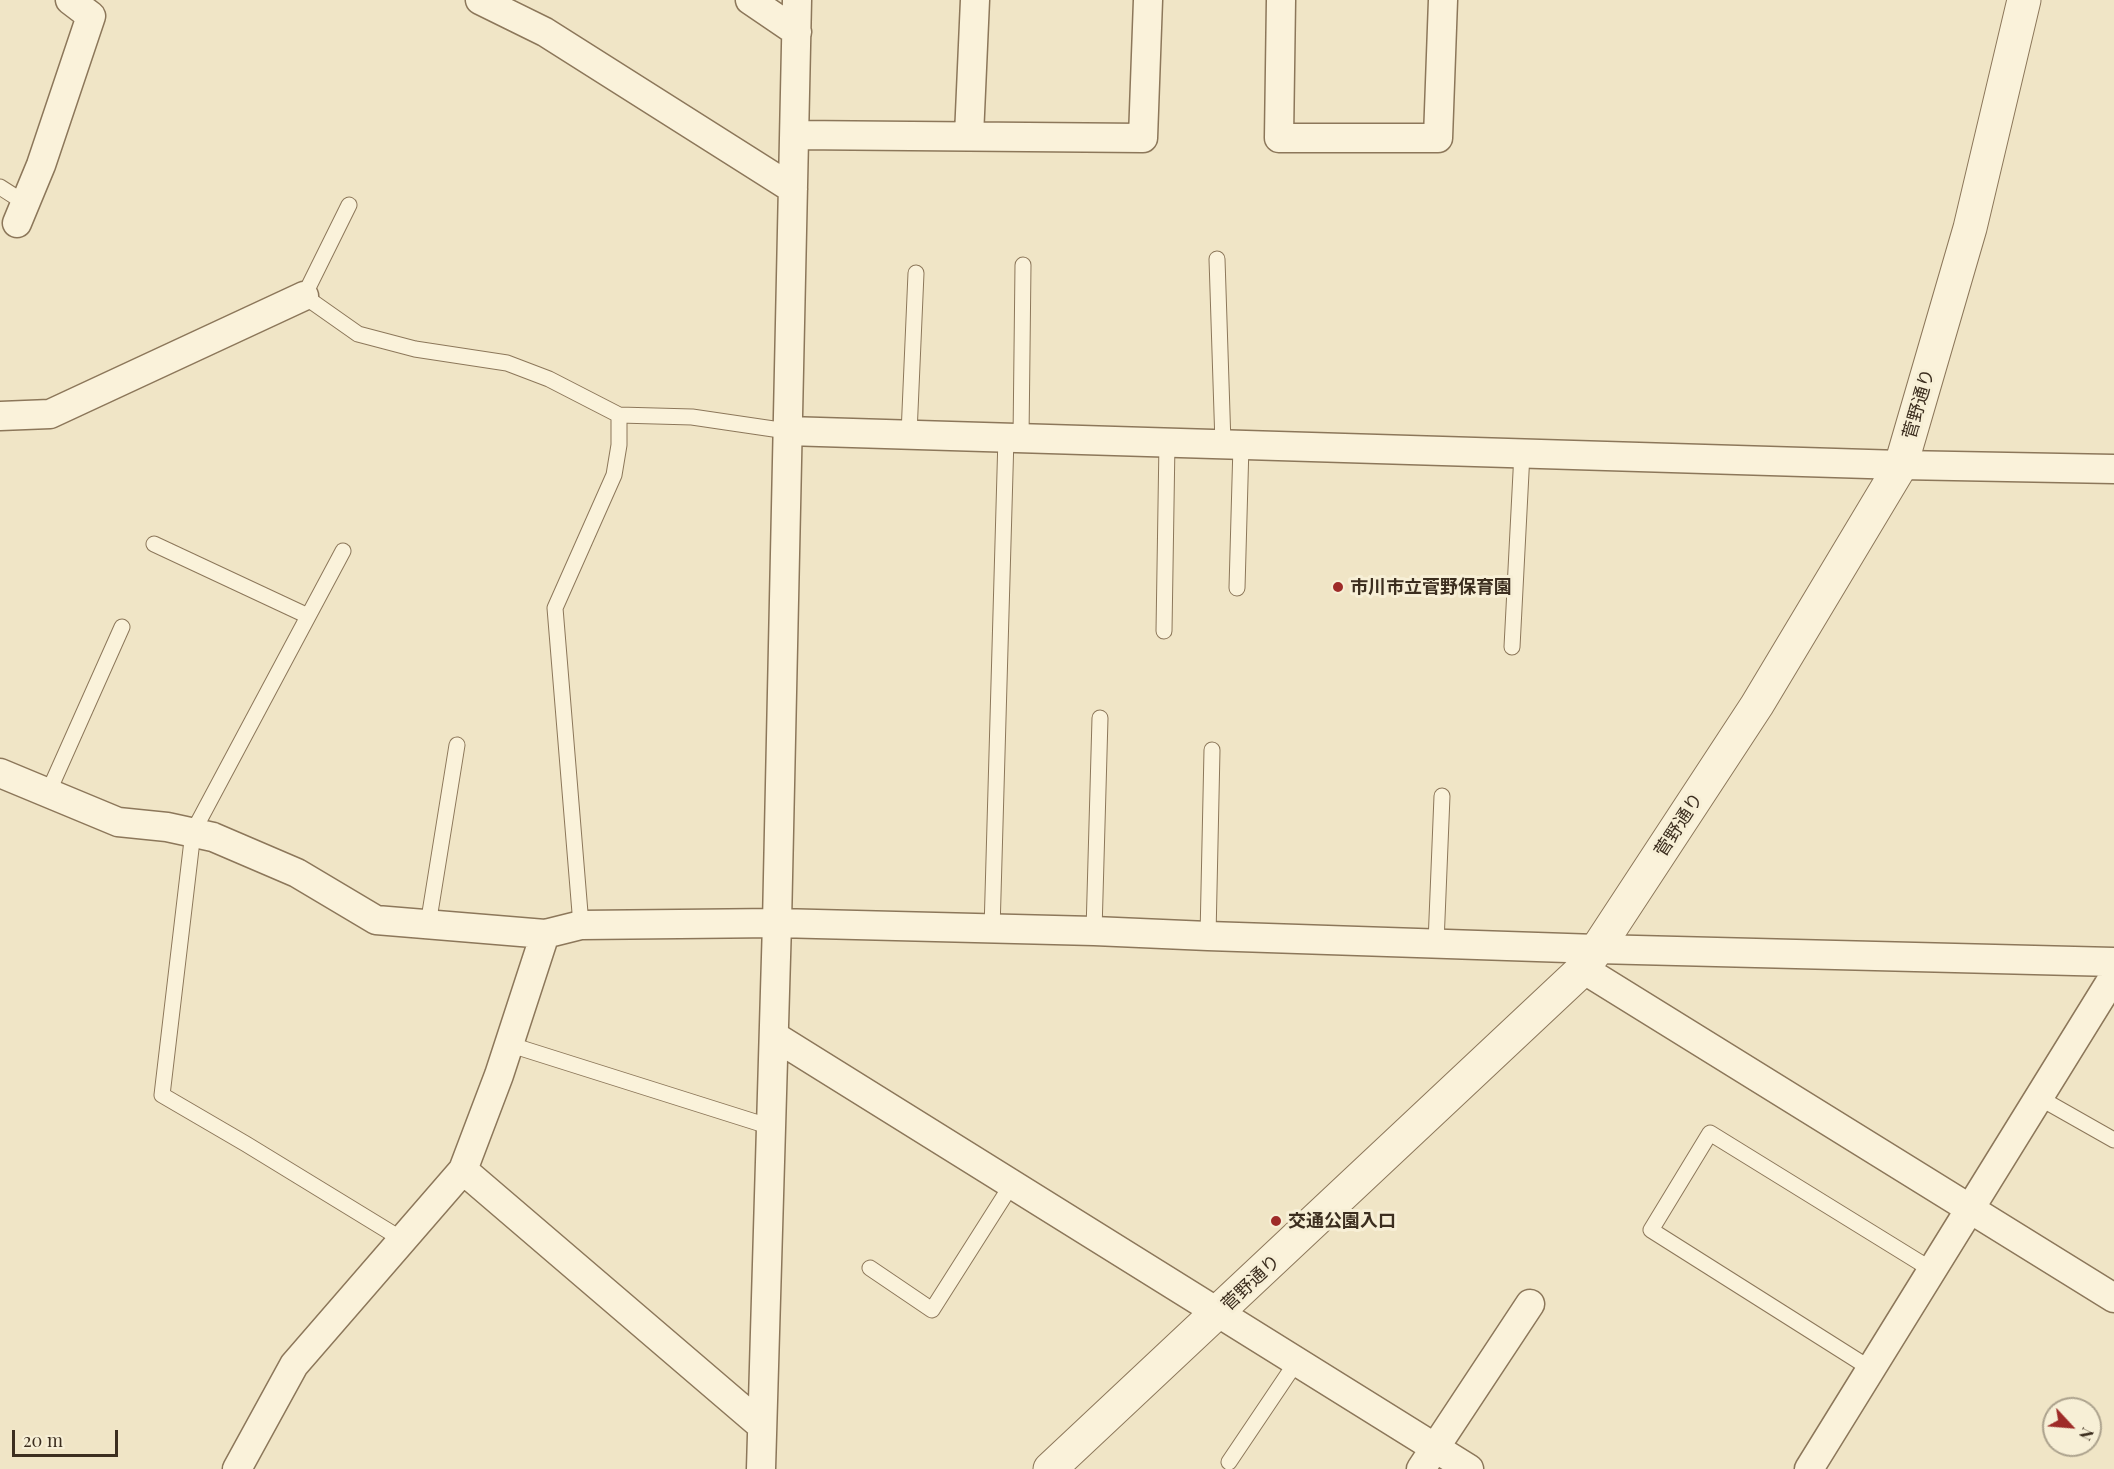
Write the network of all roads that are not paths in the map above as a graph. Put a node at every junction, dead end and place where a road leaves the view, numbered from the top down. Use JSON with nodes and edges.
{"nodes":[{"id":1,"x":70,"y":0,"type":"edge"},
{"id":2,"x":480,"y":0,"type":"edge"},
{"id":3,"x":750,"y":0,"type":"edge"},
{"id":4,"x":797,"y":0,"type":"edge"},
{"id":5,"x":975,"y":0,"type":"edge"},
{"id":6,"x":1148,"y":0,"type":"edge"},
{"id":7,"x":1281,"y":0,"type":"edge"},
{"id":8,"x":1443,"y":0,"type":"edge"},
{"id":9,"x":2024,"y":0,"type":"edge"},
{"id":10,"x":796,"y":32,"type":"junction"},
{"id":11,"x":795,"y":135,"type":"junction"},
{"id":12,"x":969,"y":136,"type":"junction"},
{"id":13,"x":0,"y":187,"type":"edge"},
{"id":14,"x":793,"y":189,"type":"junction"},
{"id":15,"x":349,"y":205,"type":"dead end"},
{"id":16,"x":21,"y":213,"type":"joint"},
{"id":17,"x":1217,"y":259,"type":"dead end"},
{"id":18,"x":1023,"y":265,"type":"dead end"},
{"id":19,"x":916,"y":273,"type":"dead end"},
{"id":20,"x":304,"y":296,"type":"junction"},
{"id":21,"x":620,"y":415,"type":"junction"},
{"id":22,"x":0,"y":416,"type":"edge"},
{"id":23,"x":787,"y":431,"type":"junction"},
{"id":24,"x":909,"y":434,"type":"junction"},
{"id":25,"x":1013,"y":438,"type":"junction"},
{"id":26,"x":1167,"y":442,"type":"junction"},
{"id":27,"x":1232,"y":445,"type":"junction"},
{"id":28,"x":1522,"y":453,"type":"junction"},
{"id":29,"x":1901,"y":465,"type":"junction"},
{"id":30,"x":2114,"y":469,"type":"edge"},
{"id":31,"x":154,"y":544,"type":"dead end"},
{"id":32,"x":343,"y":551,"type":"dead end"},
{"id":33,"x":1238,"y":588,"type":"dead end"},
{"id":34,"x":309,"y":616,"type":"junction"},
{"id":35,"x":122,"y":627,"type":"dead end"},
{"id":36,"x":1164,"y":631,"type":"dead end"},
{"id":37,"x":1512,"y":647,"type":"dead end"},
{"id":38,"x":1100,"y":718,"type":"dead end"},
{"id":39,"x":457,"y":745,"type":"dead end"},
{"id":40,"x":1212,"y":750,"type":"dead end"},
{"id":41,"x":0,"y":773,"type":"edge"},
{"id":42,"x":48,"y":793,"type":"junction"},
{"id":43,"x":1442,"y":796,"type":"dead end"},
{"id":44,"x":193,"y":832,"type":"junction"},
{"id":45,"x":777,"y":923,"type":"junction"},
{"id":46,"x":428,"y":925,"type":"junction"},
{"id":47,"x":581,"y":925,"type":"junction"},
{"id":48,"x":992,"y":930,"type":"junction"},
{"id":49,"x":1094,"y":931,"type":"junction"},
{"id":50,"x":545,"y":934,"type":"junction"},
{"id":51,"x":1208,"y":936,"type":"junction"},
{"id":52,"x":1436,"y":943,"type":"junction"},
{"id":53,"x":1590,"y":959,"type":"junction"},
{"id":54,"x":2114,"y":962,"type":"edge"},
{"id":55,"x":2114,"y":976,"type":"edge"},
{"id":56,"x":774,"y":1036,"type":"junction"},
{"id":57,"x":508,"y":1044,"type":"junction"},
{"id":58,"x":2038,"y":1097,"type":"junction"},
{"id":59,"x":771,"y":1127,"type":"junction"},
{"id":60,"x":2114,"y":1140,"type":"edge"},
{"id":61,"x":463,"y":1170,"type":"junction"},
{"id":62,"x":1012,"y":1185,"type":"junction"},
{"id":63,"x":1969,"y":1208,"type":"junction"},
{"id":64,"x":403,"y":1240,"type":"junction"},
{"id":65,"x":870,"y":1268,"type":"dead end"},
{"id":66,"x":1932,"y":1270,"type":"junction"},
{"id":67,"x":2114,"y":1298,"type":"edge"},
{"id":68,"x":1530,"y":1304,"type":"dead end"},
{"id":69,"x":1218,"y":1313,"type":"junction"},
{"id":70,"x":1297,"y":1361,"type":"junction"},
{"id":71,"x":1871,"y":1369,"type":"junction"},
{"id":72,"x":762,"y":1426,"type":"junction"},
{"id":73,"x":1428,"y":1458,"type":"edge"},
{"id":74,"x":1229,"y":1462,"type":"dead end"},
{"id":75,"x":237,"y":1469,"type":"edge"},
{"id":76,"x":761,"y":1469,"type":"edge"},
{"id":77,"x":1050,"y":1469,"type":"edge"},
{"id":78,"x":1469,"y":1469,"type":"edge"},
{"id":79,"x":1809,"y":1469,"type":"edge"}],
"edges":[{"from":1,"to":16,"type":"street"},
{"from":2,"to":14,"type":"street"},
{"from":3,"to":10,"type":"street"},
{"from":4,"to":10,"type":"street"},
{"from":5,"to":12,"type":"street"},
{"from":6,"to":12,"type":"street"},
{"from":7,"to":8,"type":"street"},
{"from":9,"to":29,"type":"street","name":"菅野通り"},
{"from":10,"to":11,"type":"street"},
{"from":11,"to":12,"type":"street"},
{"from":11,"to":14,"type":"street"},
{"from":13,"to":16,"type":"lane"},
{"from":14,"to":23,"type":"street"},
{"from":15,"to":20,"type":"lane"},
{"from":17,"to":27,"type":"lane"},
{"from":18,"to":25,"type":"lane"},
{"from":19,"to":24,"type":"lane"},
{"from":20,"to":21,"type":"lane"},
{"from":20,"to":22,"type":"street"},
{"from":21,"to":23,"type":"lane"},
{"from":21,"to":47,"type":"lane"},
{"from":23,"to":24,"type":"street"},
{"from":23,"to":45,"type":"street"},
{"from":24,"to":25,"type":"street"},
{"from":25,"to":26,"type":"street"},
{"from":25,"to":48,"type":"lane"},
{"from":26,"to":27,"type":"street"},
{"from":26,"to":36,"type":"lane"},
{"from":27,"to":28,"type":"street"},
{"from":27,"to":33,"type":"lane"},
{"from":28,"to":29,"type":"street"},
{"from":28,"to":37,"type":"lane"},
{"from":29,"to":30,"type":"street"},
{"from":29,"to":53,"type":"street","name":"菅野通り"},
{"from":31,"to":34,"type":"lane"},
{"from":32,"to":34,"type":"lane"},
{"from":34,"to":44,"type":"lane"},
{"from":35,"to":42,"type":"lane"},
{"from":38,"to":49,"type":"lane"},
{"from":39,"to":46,"type":"lane"},
{"from":40,"to":51,"type":"lane"},
{"from":41,"to":42,"type":"street"},
{"from":42,"to":44,"type":"street"},
{"from":43,"to":52,"type":"lane"},
{"from":44,"to":46,"type":"street"},
{"from":44,"to":64,"type":"lane"},
{"from":45,"to":47,"type":"street"},
{"from":45,"to":48,"type":"street"},
{"from":45,"to":56,"type":"street"},
{"from":46,"to":50,"type":"street"},
{"from":47,"to":50,"type":"street"},
{"from":48,"to":49,"type":"street"},
{"from":49,"to":51,"type":"street"},
{"from":50,"to":57,"type":"street"},
{"from":51,"to":52,"type":"street"},
{"from":52,"to":53,"type":"street"},
{"from":53,"to":54,"type":"street"},
{"from":53,"to":63,"type":"street"},
{"from":53,"to":69,"type":"street","name":"菅野通り"},
{"from":55,"to":58,"type":"street"},
{"from":56,"to":59,"type":"street"},
{"from":56,"to":62,"type":"street"},
{"from":57,"to":59,"type":"lane"},
{"from":57,"to":61,"type":"street"},
{"from":58,"to":60,"type":"lane"},
{"from":58,"to":63,"type":"street"},
{"from":59,"to":72,"type":"street"},
{"from":61,"to":64,"type":"street"},
{"from":61,"to":72,"type":"street"},
{"from":62,"to":65,"type":"lane"},
{"from":62,"to":69,"type":"street"},
{"from":63,"to":66,"type":"street"},
{"from":63,"to":67,"type":"street"},
{"from":64,"to":75,"type":"street"},
{"from":66,"to":71,"type":"street"},
{"from":66,"to":71,"type":"lane"},
{"from":68,"to":73,"type":"street"},
{"from":69,"to":70,"type":"street"},
{"from":69,"to":77,"type":"street","name":"菅野通り"},
{"from":70,"to":73,"type":"street"},
{"from":70,"to":74,"type":"lane"},
{"from":71,"to":79,"type":"street"},
{"from":72,"to":76,"type":"street"},
{"from":73,"to":78,"type":"street"}]}
